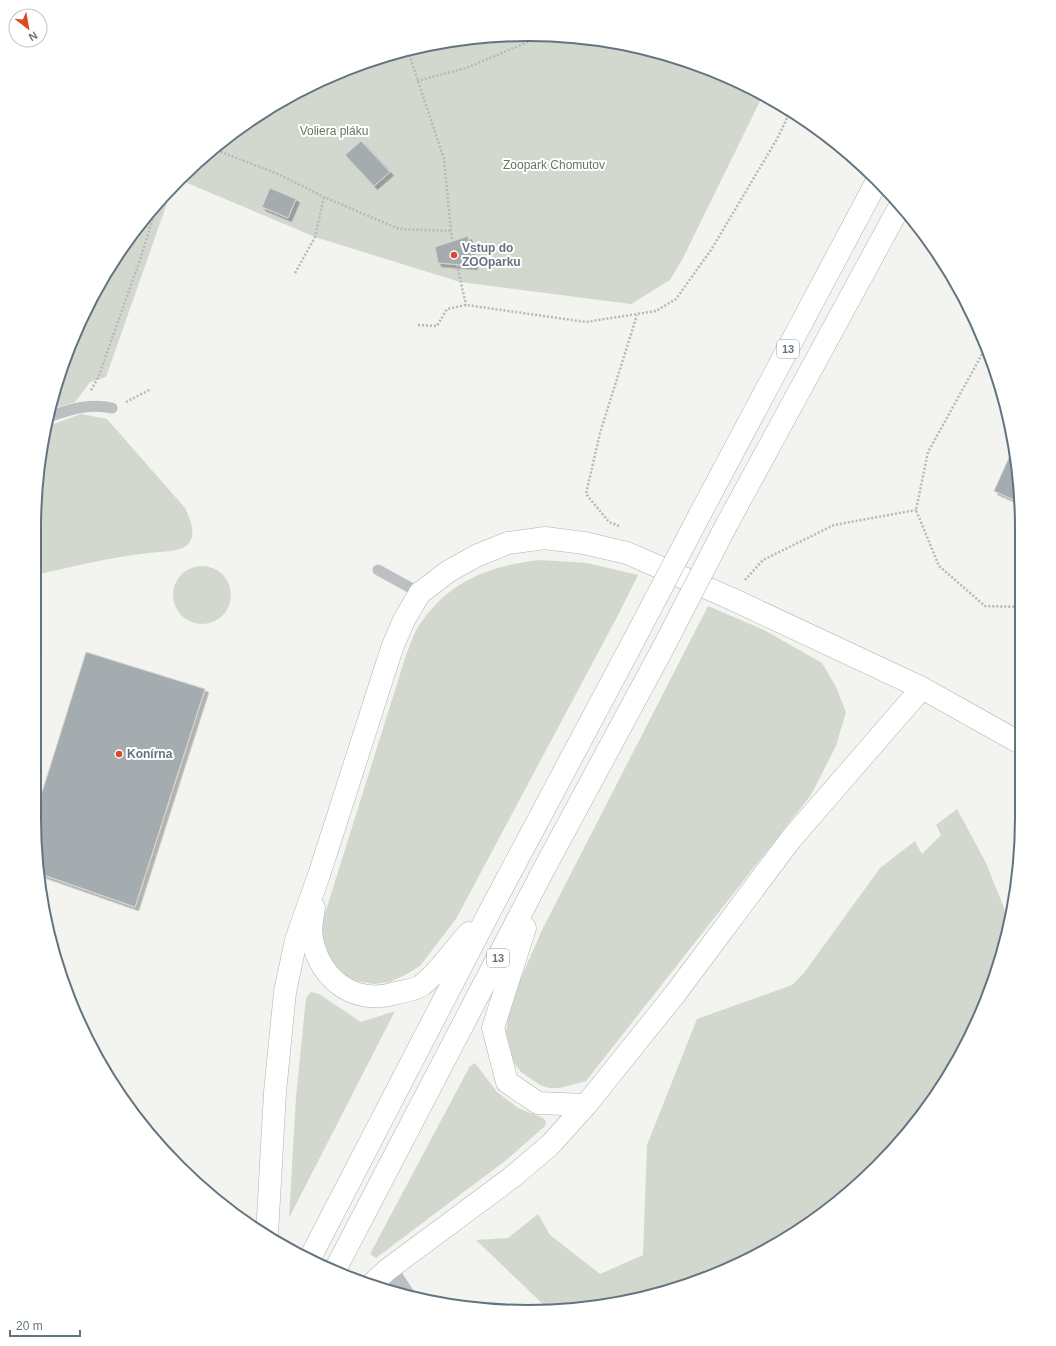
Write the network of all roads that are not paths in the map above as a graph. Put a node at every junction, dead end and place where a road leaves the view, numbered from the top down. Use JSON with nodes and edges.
{"nodes":[{"id":1,"x":874,"y":186,"type":"edge"},
{"id":2,"x":897,"y":211,"type":"edge"},
{"id":3,"x":112,"y":408,"type":"road end"},
{"id":4,"x":55,"y":415,"type":"edge"},
{"id":5,"x":378,"y":570,"type":"dead end"},
{"id":6,"x":420,"y":593,"type":"junction"},
{"id":7,"x":922,"y":688,"type":"junction"},
{"id":8,"x":1015,"y":740,"type":"edge"},
{"id":9,"x":544,"y":869,"type":"junction"},
{"id":10,"x":319,"y":875,"type":"junction"},
{"id":11,"x":492,"y":907,"type":"junction"},
{"id":12,"x":586,"y":1105,"type":"junction"},
{"id":13,"x":267,"y":1229,"type":"edge"},
{"id":14,"x":312,"y":1254,"type":"edge"},
{"id":15,"x":337,"y":1266,"type":"edge"},
{"id":16,"x":379,"y":1277,"type":"edge"},
{"id":17,"x":388,"y":1284,"type":"edge"}],
"edges":[{"from":1,"to":11,"type":"main road","number":"13","bridge":true},
{"from":2,"to":9,"type":"main road","number":"13","bridge":true},
{"from":3,"to":4,"type":"lane"},
{"from":5,"to":6,"type":"lane"},
{"from":6,"to":7,"type":"main road"},
{"from":6,"to":10,"type":"main road"},
{"from":7,"to":8,"type":"main road"},
{"from":7,"to":12,"type":"main road"},
{"from":9,"to":12,"type":"main road"},
{"from":9,"to":15,"type":"main road","number":"13"},
{"from":10,"to":11,"type":"main road"},
{"from":10,"to":13,"type":"main road"},
{"from":11,"to":14,"type":"main road","number":"13"},
{"from":12,"to":16,"type":"main road"},
{"from":16,"to":17,"type":"street"}]}
